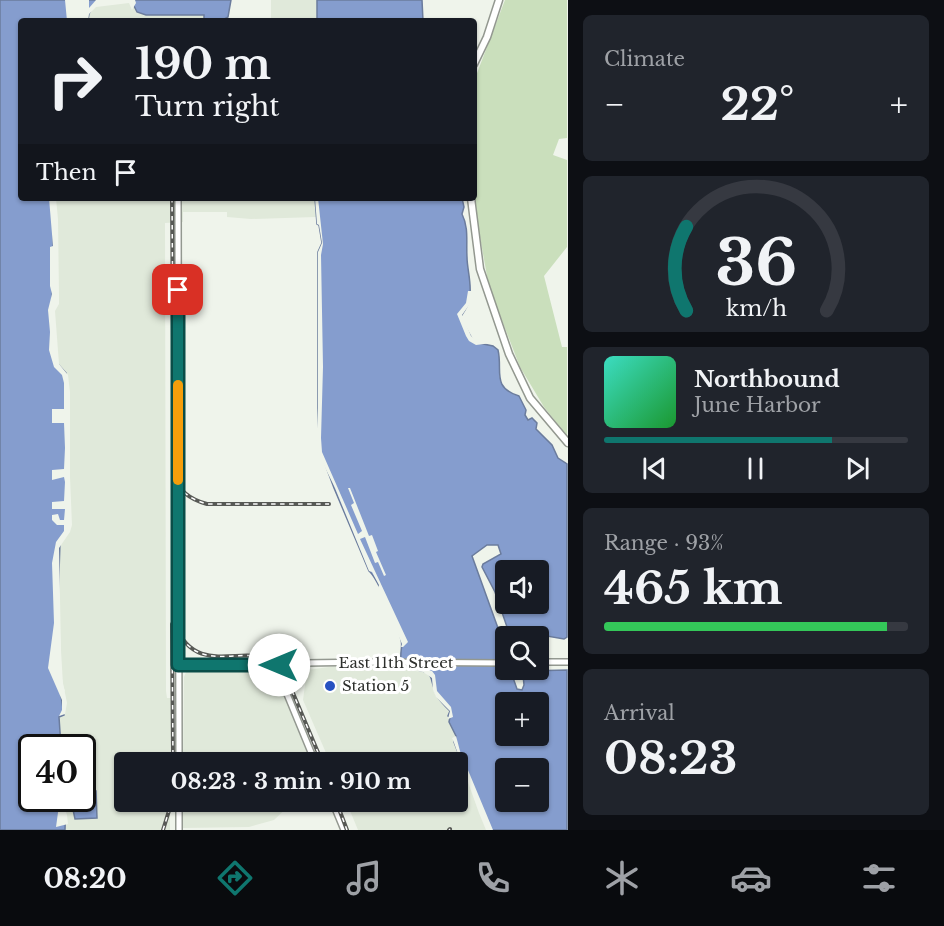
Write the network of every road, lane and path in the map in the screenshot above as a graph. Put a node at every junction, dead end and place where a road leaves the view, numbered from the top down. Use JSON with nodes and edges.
{"nodes":[{"id":1,"x":499,"y":0,"type":"edge"},
{"id":2,"x":477,"y":58,"type":"edge"},
{"id":3,"x":178,"y":201,"type":"edge"},
{"id":4,"x":471,"y":201,"type":"edge"},
{"id":5,"x":567,"y":443,"type":"edge"},
{"id":6,"x":549,"y":662,"type":"edge"},
{"id":7,"x":567,"y":662,"type":"edge"},
{"id":8,"x":495,"y":663,"type":"edge"},
{"id":9,"x":178,"y":665,"type":"junction"},
{"id":10,"x":275,"y":665,"type":"junction"},
{"id":11,"x":179,"y":752,"type":"edge"},
{"id":12,"x":311,"y":752,"type":"edge"},
{"id":13,"x":179,"y":812,"type":"edge"},
{"id":14,"x":337,"y":812,"type":"edge"},
{"id":15,"x":179,"y":830,"type":"edge"},
{"id":16,"x":344,"y":830,"type":"edge"}],
"edges":[{"from":1,"to":2,"type":"main road"},
{"from":3,"to":9,"type":"street"},
{"from":4,"to":5,"type":"main road"},
{"from":6,"to":7,"type":"street"},
{"from":8,"to":10,"type":"street","name":"East 11th Street"},
{"from":9,"to":10,"type":"street","name":"East 11th Street"},
{"from":9,"to":11,"type":"street"},
{"from":10,"to":12,"type":"street"},
{"from":13,"to":15,"type":"street"},
{"from":14,"to":16,"type":"street"}]}
